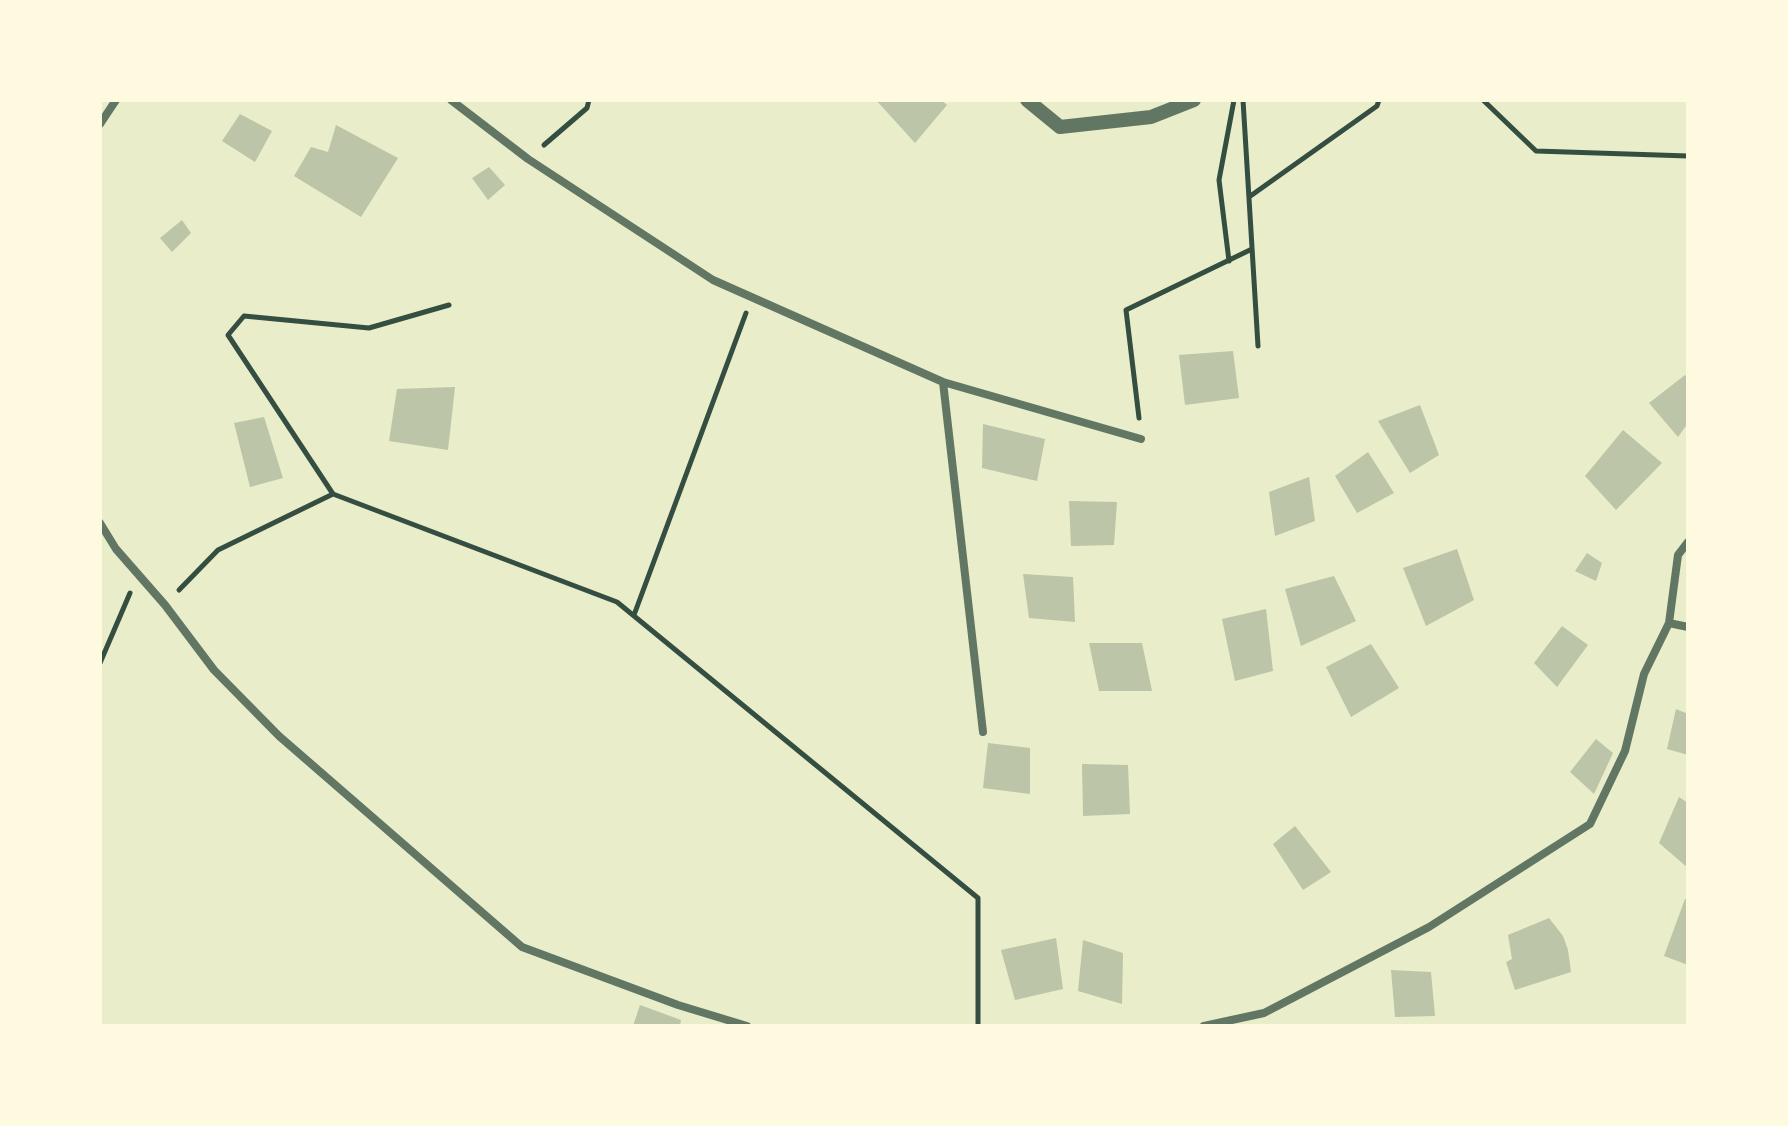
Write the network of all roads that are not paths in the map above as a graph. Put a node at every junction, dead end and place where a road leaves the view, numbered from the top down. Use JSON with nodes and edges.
{"nodes":[{"id":1,"x":116,"y":100,"type":"edge"},
{"id":2,"x":451,"y":100,"type":"edge"},
{"id":3,"x":1027,"y":100,"type":"edge"},
{"id":4,"x":1194,"y":100,"type":"edge"},
{"id":5,"x":100,"y":124,"type":"edge"},
{"id":6,"x":943,"y":382,"type":"junction"},
{"id":7,"x":1141,"y":439,"type":"road end"},
{"id":8,"x":100,"y":523,"type":"edge"},
{"id":9,"x":1688,"y":542,"type":"edge"},
{"id":10,"x":1669,"y":623,"type":"junction"},
{"id":11,"x":1688,"y":627,"type":"edge"},
{"id":12,"x":983,"y":732,"type":"dead end"},
{"id":13,"x":747,"y":1026,"type":"edge"},
{"id":14,"x":1204,"y":1026,"type":"edge"}],
"edges":[{"from":1,"to":5,"type":"street"},
{"from":2,"to":6,"type":"street"},
{"from":3,"to":4,"type":"street"},
{"from":6,"to":7,"type":"street"},
{"from":6,"to":12,"type":"street"},
{"from":8,"to":13,"type":"street"},
{"from":9,"to":10,"type":"street"},
{"from":10,"to":11,"type":"street"},
{"from":10,"to":14,"type":"street"}]}
